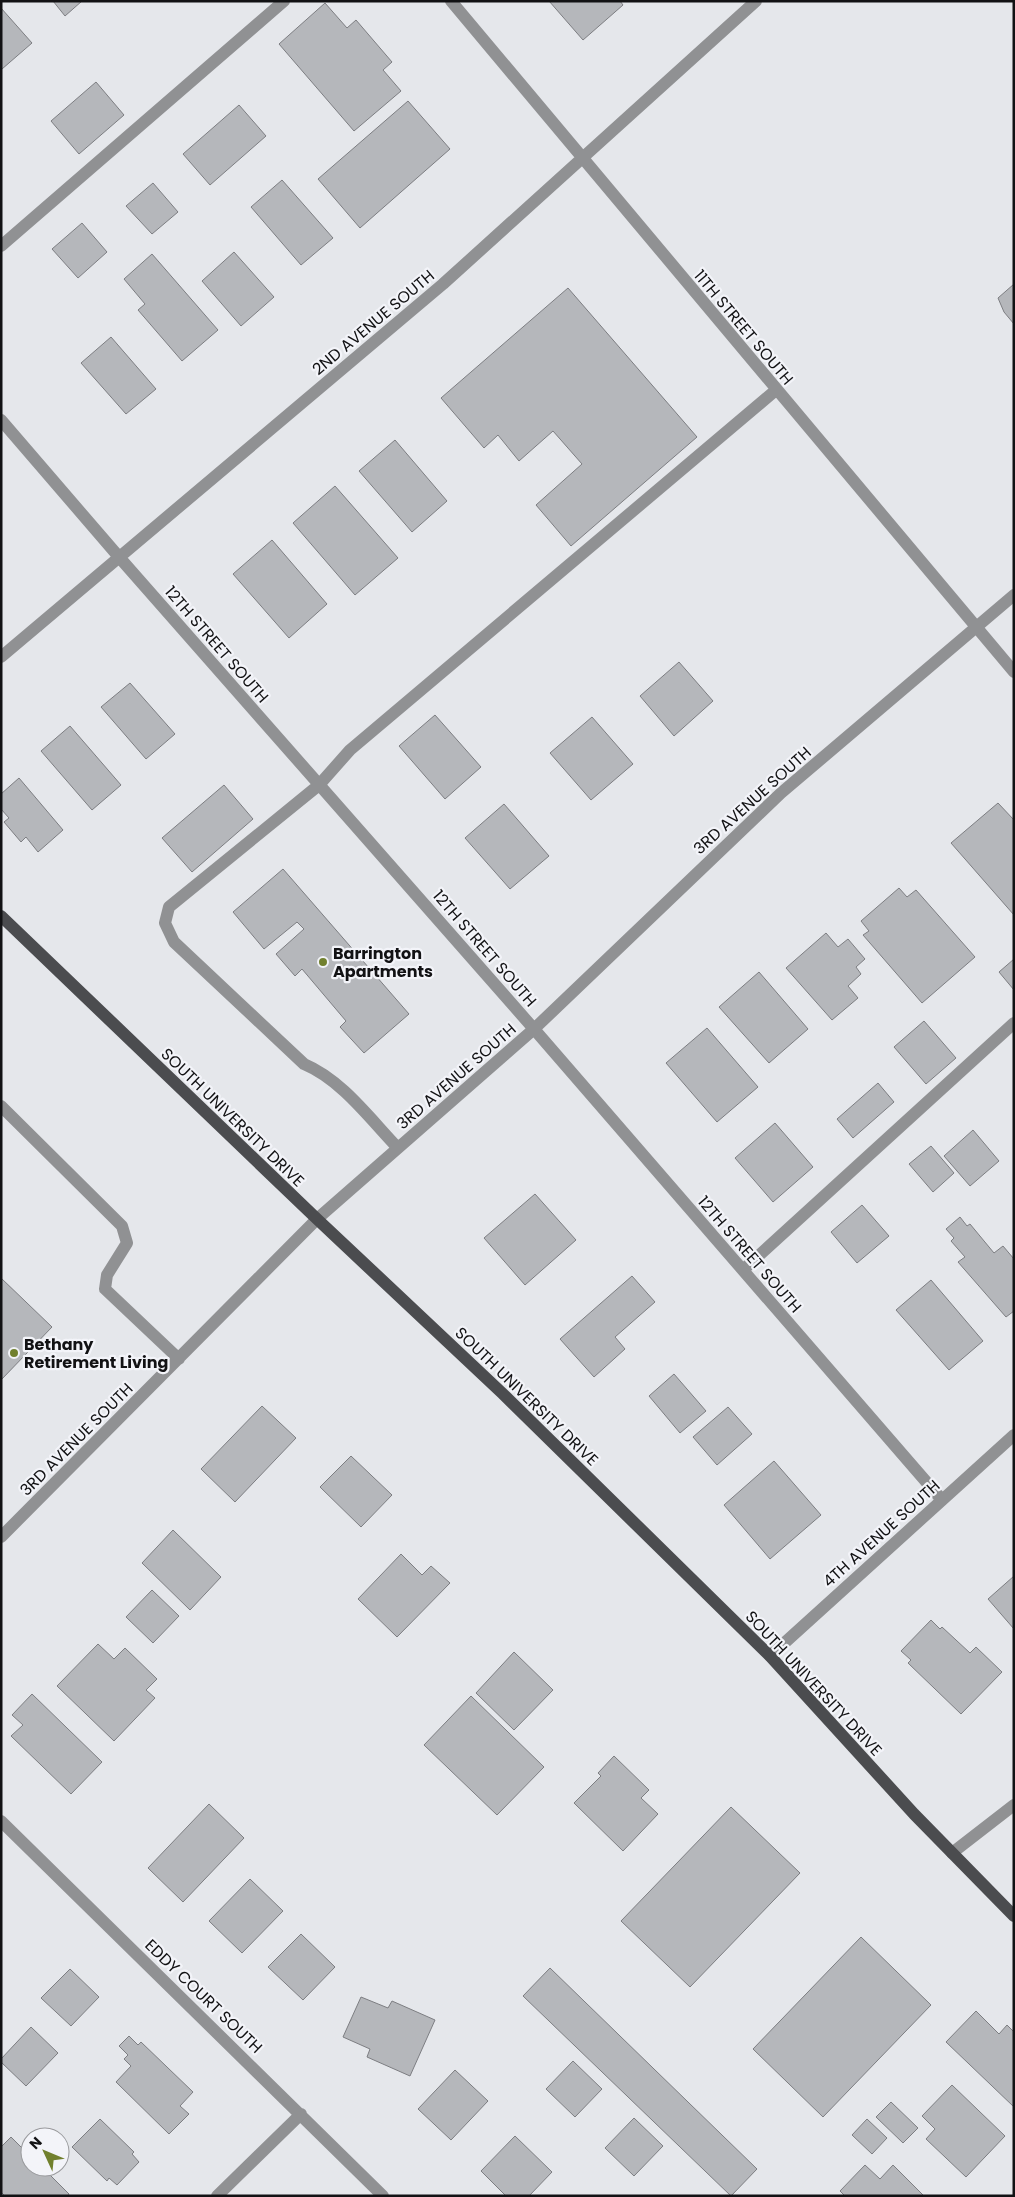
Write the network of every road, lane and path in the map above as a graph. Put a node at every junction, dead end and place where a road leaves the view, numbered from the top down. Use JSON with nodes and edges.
{"nodes":[{"id":1,"x":284,"y":1,"type":"edge"},
{"id":2,"x":451,"y":1,"type":"edge"},
{"id":3,"x":756,"y":1,"type":"edge"},
{"id":4,"x":582,"y":158,"type":"junction"},
{"id":5,"x":1,"y":246,"type":"edge"},
{"id":6,"x":776,"y":390,"type":"junction"},
{"id":7,"x":1,"y":420,"type":"edge"},
{"id":8,"x":119,"y":558,"type":"junction"},
{"id":9,"x":1014,"y":595,"type":"edge"},
{"id":10,"x":976,"y":628,"type":"junction"},
{"id":11,"x":1,"y":657,"type":"edge"},
{"id":12,"x":1014,"y":672,"type":"edge"},
{"id":13,"x":319,"y":785,"type":"junction"},
{"id":14,"x":1,"y":916,"type":"edge"},
{"id":15,"x":1014,"y":1023,"type":"edge"},
{"id":16,"x":534,"y":1029,"type":"junction"},
{"id":17,"x":1,"y":1106,"type":"edge"},
{"id":18,"x":398,"y":1148,"type":"junction"},
{"id":19,"x":317,"y":1220,"type":"junction"},
{"id":20,"x":743,"y":1270,"type":"junction"},
{"id":21,"x":179,"y":1359,"type":"junction"},
{"id":22,"x":1014,"y":1435,"type":"edge"},
{"id":23,"x":942,"y":1500,"type":"junction"},
{"id":24,"x":1,"y":1537,"type":"edge"},
{"id":25,"x":770,"y":1656,"type":"junction"},
{"id":26,"x":1014,"y":1805,"type":"edge"},
{"id":27,"x":1,"y":1821,"type":"edge"},
{"id":28,"x":952,"y":1853,"type":"junction"},
{"id":29,"x":1014,"y":1916,"type":"edge"},
{"id":30,"x":301,"y":2114,"type":"junction"},
{"id":31,"x":217,"y":2196,"type":"edge"},
{"id":32,"x":383,"y":2196,"type":"edge"}],
"edges":[{"from":1,"to":5,"type":"street"},
{"from":2,"to":4,"type":"street","name":"11TH STREET SOUTH"},
{"from":3,"to":4,"type":"street","name":"2ND AVENUE SOUTH"},
{"from":4,"to":6,"type":"street","name":"11TH STREET SOUTH"},
{"from":4,"to":8,"type":"street","name":"2ND AVENUE SOUTH"},
{"from":6,"to":10,"type":"street","name":"11TH STREET SOUTH"},
{"from":6,"to":13,"type":"street"},
{"from":7,"to":8,"type":"street","name":"12TH STREET SOUTH"},
{"from":8,"to":11,"type":"street","name":"2ND AVENUE SOUTH"},
{"from":8,"to":13,"type":"street","name":"12TH STREET SOUTH"},
{"from":9,"to":10,"type":"street","name":"3RD AVENUE SOUTH"},
{"from":10,"to":12,"type":"street","name":"11TH STREET SOUTH"},
{"from":10,"to":16,"type":"street","name":"3RD AVENUE SOUTH"},
{"from":13,"to":16,"type":"street","name":"12TH STREET SOUTH"},
{"from":13,"to":18,"type":"street"},
{"from":14,"to":19,"type":"main road","name":"SOUTH UNIVERSITY DRIVE"},
{"from":15,"to":20,"type":"street"},
{"from":16,"to":18,"type":"street","name":"3RD AVENUE SOUTH"},
{"from":16,"to":20,"type":"street","name":"12TH STREET SOUTH"},
{"from":17,"to":21,"type":"street"},
{"from":18,"to":19,"type":"street","name":"3RD AVENUE SOUTH"},
{"from":19,"to":21,"type":"street","name":"3RD AVENUE SOUTH"},
{"from":19,"to":25,"type":"main road","name":"SOUTH UNIVERSITY DRIVE"},
{"from":20,"to":23,"type":"street","name":"12TH STREET SOUTH"},
{"from":21,"to":24,"type":"street","name":"3RD AVENUE SOUTH"},
{"from":22,"to":23,"type":"street","name":"4TH AVENUE SOUTH"},
{"from":23,"to":25,"type":"street","name":"4TH AVENUE SOUTH"},
{"from":25,"to":28,"type":"main road","name":"SOUTH UNIVERSITY DRIVE"},
{"from":26,"to":28,"type":"street"},
{"from":27,"to":30,"type":"street","name":"EDDY COURT SOUTH"},
{"from":28,"to":29,"type":"main road","name":"SOUTH UNIVERSITY DRIVE"},
{"from":30,"to":31,"type":"street"},
{"from":30,"to":32,"type":"street","name":"EDDY COURT SOUTH"}]}
